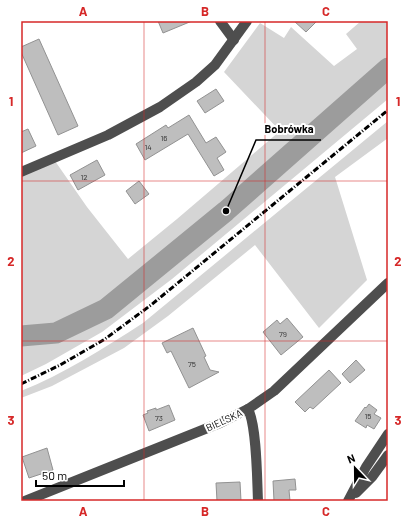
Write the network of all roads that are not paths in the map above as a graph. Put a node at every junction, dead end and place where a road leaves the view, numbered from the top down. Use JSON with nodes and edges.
{"nodes":[{"id":1,"x":220,"y":21,"type":"edge"},
{"id":2,"x":246,"y":21,"type":"edge"},
{"id":3,"x":234,"y":40,"type":"junction"},
{"id":4,"x":21,"y":172,"type":"edge"},
{"id":5,"x":388,"y":283,"type":"edge"},
{"id":6,"x":248,"y":409,"type":"junction"},
{"id":7,"x":388,"y":434,"type":"edge"},
{"id":8,"x":388,"y":455,"type":"edge"},
{"id":9,"x":25,"y":501,"type":"edge"},
{"id":10,"x":258,"y":501,"type":"edge"},
{"id":11,"x":348,"y":501,"type":"edge"}],
"edges":[{"from":1,"to":3,"type":"street"},
{"from":2,"to":3,"type":"street"},
{"from":3,"to":4,"type":"street"},
{"from":5,"to":6,"type":"street","name":"BIELSKA"},
{"from":6,"to":9,"type":"street","name":"BIELSKA"},
{"from":6,"to":10,"type":"street"},
{"from":7,"to":11,"type":"street"},
{"from":8,"to":11,"type":"street"}]}
